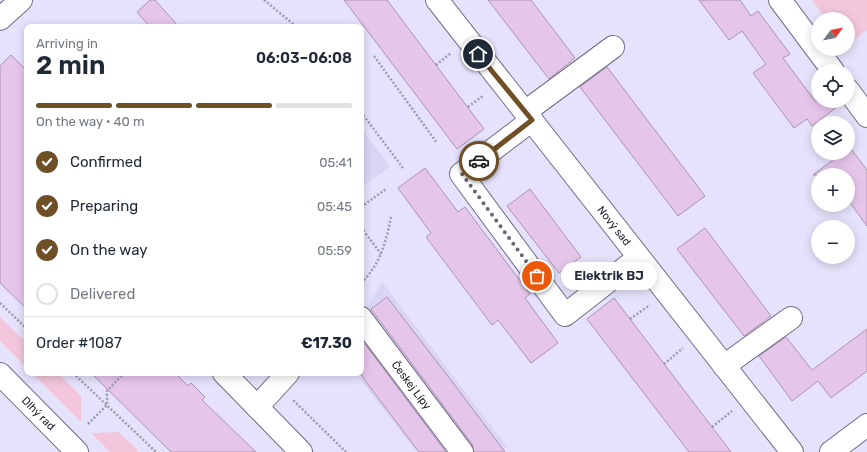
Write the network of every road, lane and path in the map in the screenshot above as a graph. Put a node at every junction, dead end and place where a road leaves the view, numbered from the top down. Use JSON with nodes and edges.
{"nodes":[{"id":1,"x":21,"y":0,"type":"edge"},
{"id":2,"x":264,"y":0,"type":"edge"},
{"id":3,"x":780,"y":0,"type":"edge"},
{"id":4,"x":442,"y":2,"type":"edge"},
{"id":5,"x":0,"y":19,"type":"edge"},
{"id":6,"x":293,"y":24,"type":"edge"},
{"id":7,"x":613,"y":47,"type":"dead end"},
{"id":8,"x":455,"y":50,"type":"dead end"},
{"id":9,"x":374,"y":56,"type":"dead end"},
{"id":10,"x":828,"y":64,"type":"edge"},
{"id":11,"x":436,"y":65,"type":"dead end"},
{"id":12,"x":487,"y":92,"type":"dead end"},
{"id":13,"x":855,"y":100,"type":"edge"},
{"id":14,"x":468,"y":107,"type":"dead end"},
{"id":15,"x":364,"y":116,"type":"edge"},
{"id":16,"x":528,"y":116,"type":"junction"},
{"id":17,"x":867,"y":116,"type":"edge"},
{"id":18,"x":437,"y":143,"type":"dead end"},
{"id":19,"x":403,"y":168,"type":"dead end"},
{"id":20,"x":386,"y":189,"type":"dead end"},
{"id":21,"x":364,"y":205,"type":"edge"},
{"id":22,"x":391,"y":217,"type":"dead end"},
{"id":23,"x":364,"y":231,"type":"edge"},
{"id":24,"x":381,"y":254,"type":"junction"},
{"id":25,"x":638,"y":258,"type":"junction"},
{"id":26,"x":364,"y":280,"type":"edge"},
{"id":27,"x":0,"y":303,"type":"edge"},
{"id":28,"x":653,"y":303,"type":"dead end"},
{"id":29,"x":791,"y":318,"type":"dead end"},
{"id":30,"x":630,"y":319,"type":"dead end"},
{"id":31,"x":364,"y":322,"type":"edge"},
{"id":32,"x":24,"y":326,"type":"edge"},
{"id":33,"x":687,"y":346,"type":"dead end"},
{"id":34,"x":664,"y":364,"type":"dead end"},
{"id":35,"x":724,"y":366,"type":"junction"},
{"id":36,"x":0,"y":374,"type":"edge"},
{"id":37,"x":76,"y":376,"type":"edge"},
{"id":38,"x":121,"y":376,"type":"edge"},
{"id":39,"x":227,"y":376,"type":"edge"},
{"id":40,"x":285,"y":376,"type":"edge"},
{"id":41,"x":297,"y":395,"type":"dead end"},
{"id":42,"x":107,"y":405,"type":"junction"},
{"id":43,"x":257,"y":407,"type":"junction"},
{"id":44,"x":736,"y":408,"type":"dead end"},
{"id":45,"x":88,"y":424,"type":"dead end"},
{"id":46,"x":867,"y":425,"type":"edge"},
{"id":47,"x":712,"y":427,"type":"dead end"},
{"id":48,"x":77,"y":452,"type":"edge"},
{"id":49,"x":156,"y":452,"type":"edge"},
{"id":50,"x":301,"y":452,"type":"edge"},
{"id":51,"x":346,"y":452,"type":"edge"},
{"id":52,"x":462,"y":452,"type":"edge"},
{"id":53,"x":792,"y":452,"type":"edge"},
{"id":54,"x":831,"y":452,"type":"edge"}],
"edges":[{"from":1,"to":5,"type":"street"},
{"from":2,"to":6,"type":"path"},
{"from":3,"to":10,"type":"street"},
{"from":4,"to":16,"type":"street","name":"Nový sad"},
{"from":7,"to":16,"type":"street"},
{"from":8,"to":11,"type":"path"},
{"from":9,"to":18,"type":"path"},
{"from":12,"to":14,"type":"path"},
{"from":13,"to":17,"type":"street"},
{"from":15,"to":19,"type":"path"},
{"from":16,"to":25,"type":"street","name":"Nový sad"},
{"from":16,"to":25,"type":"street"},
{"from":20,"to":21,"type":"path"},
{"from":22,"to":24,"type":"path"},
{"from":23,"to":24,"type":"path"},
{"from":24,"to":26,"type":"path"},
{"from":25,"to":35,"type":"street","name":"Nový sad"},
{"from":27,"to":32,"type":"path"},
{"from":28,"to":30,"type":"path"},
{"from":29,"to":35,"type":"street"},
{"from":31,"to":52,"type":"street","name":"Českej Lípy"},
{"from":33,"to":34,"type":"path"},
{"from":35,"to":53,"type":"street","name":"Nový sad"},
{"from":36,"to":48,"type":"street","name":"Dlhý rad"},
{"from":37,"to":42,"type":"path"},
{"from":38,"to":42,"type":"path"},
{"from":39,"to":43,"type":"street"},
{"from":40,"to":43,"type":"street"},
{"from":41,"to":51,"type":"path"},
{"from":42,"to":45,"type":"path"},
{"from":42,"to":49,"type":"path"},
{"from":43,"to":50,"type":"street"},
{"from":44,"to":47,"type":"path"},
{"from":46,"to":54,"type":"street"}]}
